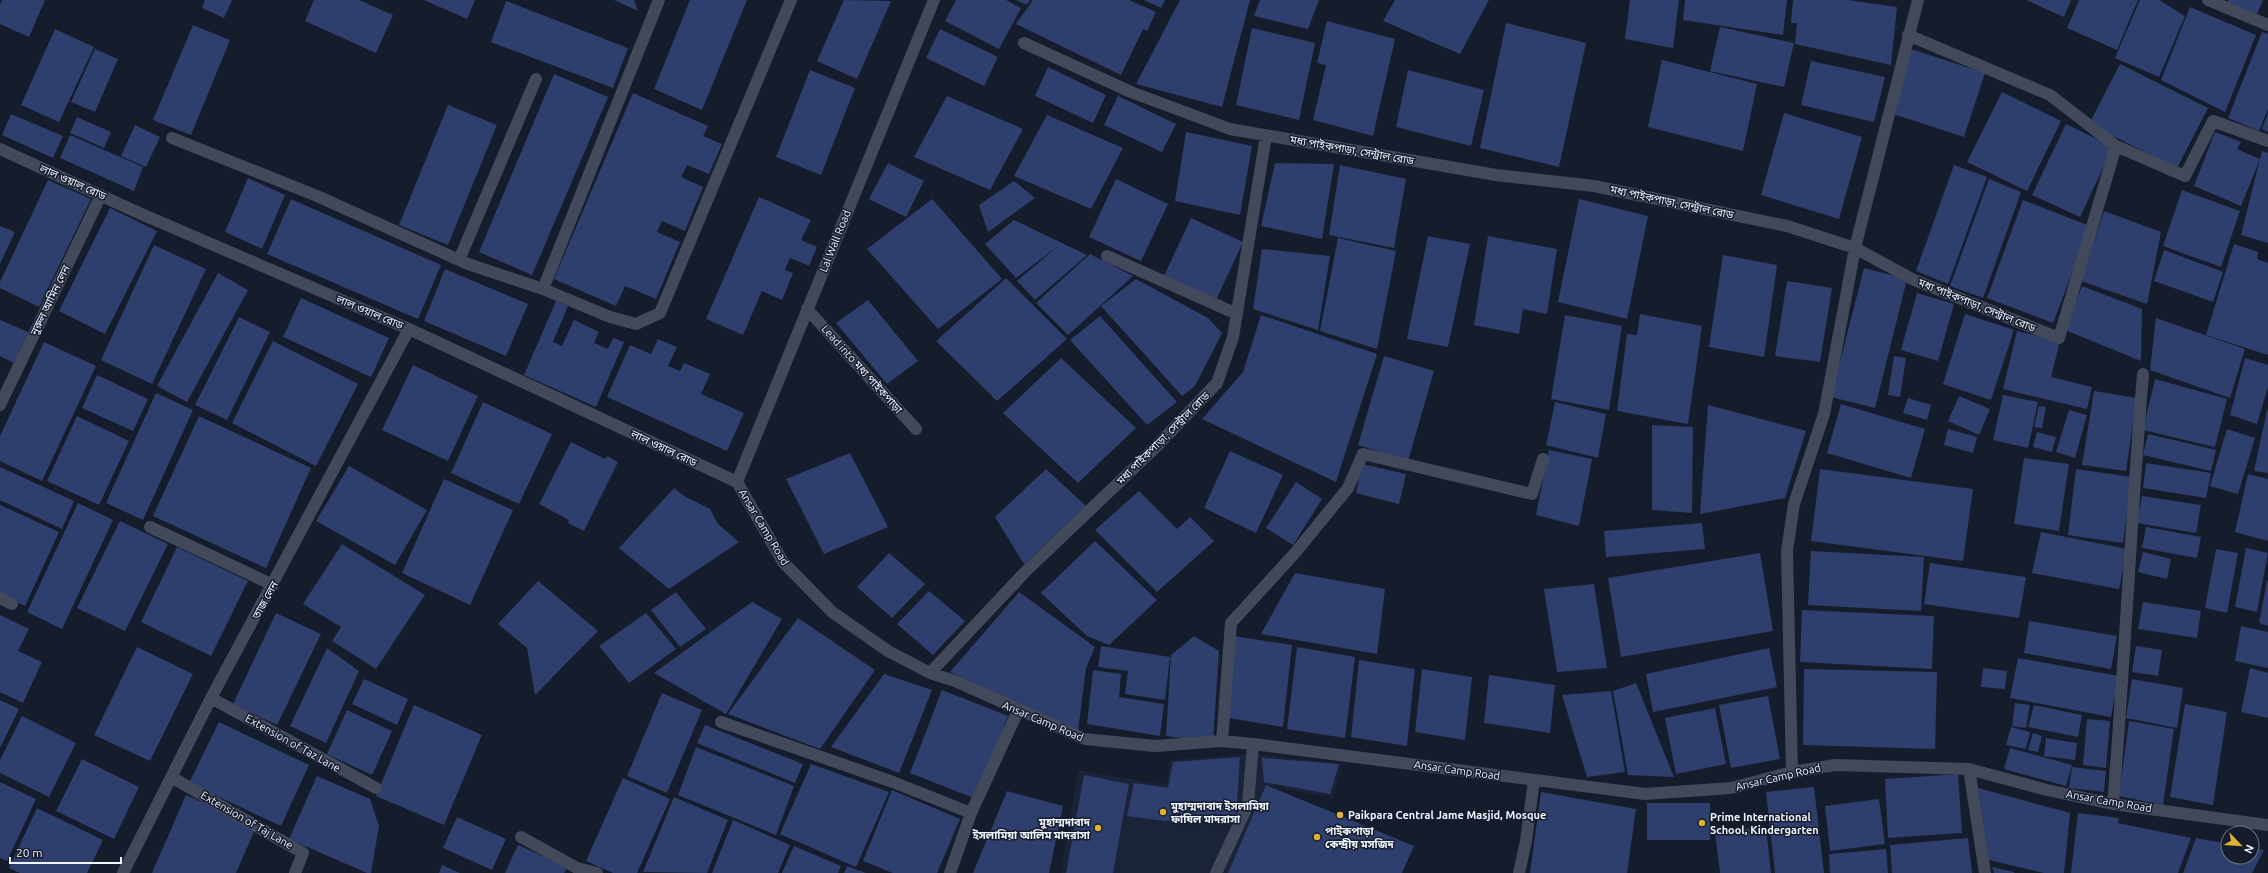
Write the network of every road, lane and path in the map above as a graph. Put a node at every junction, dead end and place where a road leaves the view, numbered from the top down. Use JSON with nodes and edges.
{"nodes":[{"id":1,"x":659,"y":0,"type":"edge"},
{"id":2,"x":791,"y":0,"type":"edge"},
{"id":3,"x":934,"y":0,"type":"edge"},
{"id":4,"x":1918,"y":0,"type":"edge"},
{"id":5,"x":2208,"y":0,"type":"edge"},
{"id":6,"x":2268,"y":25,"type":"edge"},
{"id":7,"x":1908,"y":35,"type":"junction"},
{"id":8,"x":1024,"y":43,"type":"dead end"},
{"id":9,"x":536,"y":79,"type":"dead end"},
{"id":10,"x":1266,"y":136,"type":"junction"},
{"id":11,"x":172,"y":138,"type":"dead end"},
{"id":12,"x":2268,"y":141,"type":"edge"},
{"id":13,"x":2116,"y":146,"type":"junction"},
{"id":14,"x":0,"y":150,"type":"edge"},
{"id":15,"x":101,"y":195,"type":"junction"},
{"id":16,"x":1855,"y":248,"type":"junction"},
{"id":17,"x":1107,"y":256,"type":"dead end"},
{"id":18,"x":459,"y":260,"type":"junction"},
{"id":19,"x":543,"y":289,"type":"junction"},
{"id":20,"x":807,"y":309,"type":"junction"},
{"id":21,"x":1237,"y":314,"type":"junction"},
{"id":22,"x":409,"y":329,"type":"junction"},
{"id":23,"x":2143,"y":374,"type":"dead end"},
{"id":24,"x":0,"y":405,"type":"edge"},
{"id":25,"x":916,"y":429,"type":"dead end"},
{"id":26,"x":1543,"y":459,"type":"dead end"},
{"id":27,"x":737,"y":482,"type":"junction"},
{"id":28,"x":150,"y":527,"type":"dead end"},
{"id":29,"x":273,"y":585,"type":"junction"},
{"id":30,"x":0,"y":598,"type":"edge"},
{"id":31,"x":12,"y":604,"type":"dead end"},
{"id":32,"x":930,"y":673,"type":"junction"},
{"id":33,"x":211,"y":698,"type":"junction"},
{"id":34,"x":1018,"y":711,"type":"junction"},
{"id":35,"x":722,"y":722,"type":"dead end"},
{"id":36,"x":1222,"y":741,"type":"junction"},
{"id":37,"x":1253,"y":744,"type":"junction"},
{"id":38,"x":1969,"y":769,"type":"junction"},
{"id":39,"x":1792,"y":772,"type":"junction"},
{"id":40,"x":171,"y":777,"type":"junction"},
{"id":41,"x":1534,"y":780,"type":"junction"},
{"id":42,"x":376,"y":788,"type":"dead end"},
{"id":43,"x":2113,"y":804,"type":"junction"},
{"id":44,"x":971,"y":814,"type":"junction"},
{"id":45,"x":2268,"y":825,"type":"edge"},
{"id":46,"x":521,"y":837,"type":"dead end"},
{"id":47,"x":575,"y":870,"type":"edge"},
{"id":48,"x":123,"y":873,"type":"edge"},
{"id":49,"x":295,"y":873,"type":"edge"},
{"id":50,"x":598,"y":873,"type":"edge"},
{"id":51,"x":950,"y":873,"type":"edge"},
{"id":52,"x":1216,"y":873,"type":"edge"},
{"id":53,"x":1519,"y":873,"type":"edge"},
{"id":54,"x":1985,"y":873,"type":"edge"}],
"edges":[{"from":1,"to":19,"type":"street"},
{"from":2,"to":19,"type":"street"},
{"from":3,"to":20,"type":"street","name":"Lal Wall Road"},
{"from":4,"to":7,"type":"street"},
{"from":5,"to":6,"type":"street"},
{"from":7,"to":13,"type":"street"},
{"from":7,"to":16,"type":"street"},
{"from":8,"to":10,"type":"street","name":"মধ্য পাইকপাড়া, সেন্ট্রাল রোড"},
{"from":9,"to":18,"type":"street"},
{"from":10,"to":16,"type":"street","name":"মধ্য পাইকপাড়া, সেন্ট্রাল রোড"},
{"from":10,"to":21,"type":"street","name":"মধ্য পাইকপাড়া, সেন্ট্রাল রোড"},
{"from":11,"to":18,"type":"street"},
{"from":12,"to":13,"type":"street"},
{"from":13,"to":16,"type":"street","name":"মধ্য পাইকপাড়া, সেন্ট্রাল রোড"},
{"from":14,"to":15,"type":"street","name":"লাল ওয়াল রোড"},
{"from":15,"to":22,"type":"street","name":"লাল ওয়াল রোড"},
{"from":15,"to":24,"type":"street","name":"নুরুল আমিন লেন"},
{"from":16,"to":39,"type":"street"},
{"from":17,"to":21,"type":"street"},
{"from":18,"to":19,"type":"street"},
{"from":20,"to":25,"type":"street","name":"Lead into মধ্য পাইকপাড়া"},
{"from":20,"to":27,"type":"street","name":"Lal Wall Road"},
{"from":21,"to":32,"type":"street","name":"মধ্য পাইকপাড়া, সেন্ট্রাল রোড"},
{"from":22,"to":27,"type":"street","name":"লাল ওয়াল রোড"},
{"from":22,"to":29,"type":"street","name":"তাজ লেন"},
{"from":23,"to":43,"type":"street"},
{"from":26,"to":36,"type":"street"},
{"from":27,"to":32,"type":"street","name":"Ansar Camp Road"},
{"from":28,"to":29,"type":"street"},
{"from":29,"to":33,"type":"street","name":"তাজ লেন"},
{"from":30,"to":31,"type":"street"},
{"from":32,"to":34,"type":"street","name":"Ansar Camp Road"},
{"from":33,"to":40,"type":"street","name":"তাজ লেন"},
{"from":33,"to":42,"type":"street","name":"Extension of Taz Lane"},
{"from":34,"to":36,"type":"street","name":"Ansar Camp Road"},
{"from":34,"to":44,"type":"street"},
{"from":35,"to":44,"type":"street"},
{"from":36,"to":37,"type":"street","name":"Ansar Camp Road"},
{"from":37,"to":41,"type":"street","name":"Ansar Camp Road"},
{"from":37,"to":52,"type":"street"},
{"from":38,"to":39,"type":"street","name":"Ansar Camp Road"},
{"from":38,"to":43,"type":"street","name":"Ansar Camp Road"},
{"from":38,"to":54,"type":"street"},
{"from":39,"to":41,"type":"street","name":"Ansar Camp Road"},
{"from":40,"to":48,"type":"street","name":"তাজ লেন"},
{"from":40,"to":49,"type":"street","name":"Extension of Taj Lane"},
{"from":41,"to":53,"type":"street"},
{"from":43,"to":45,"type":"street","name":"Ansar Camp Road"},
{"from":44,"to":51,"type":"street"},
{"from":46,"to":47,"type":"street"},
{"from":47,"to":50,"type":"street"}]}
